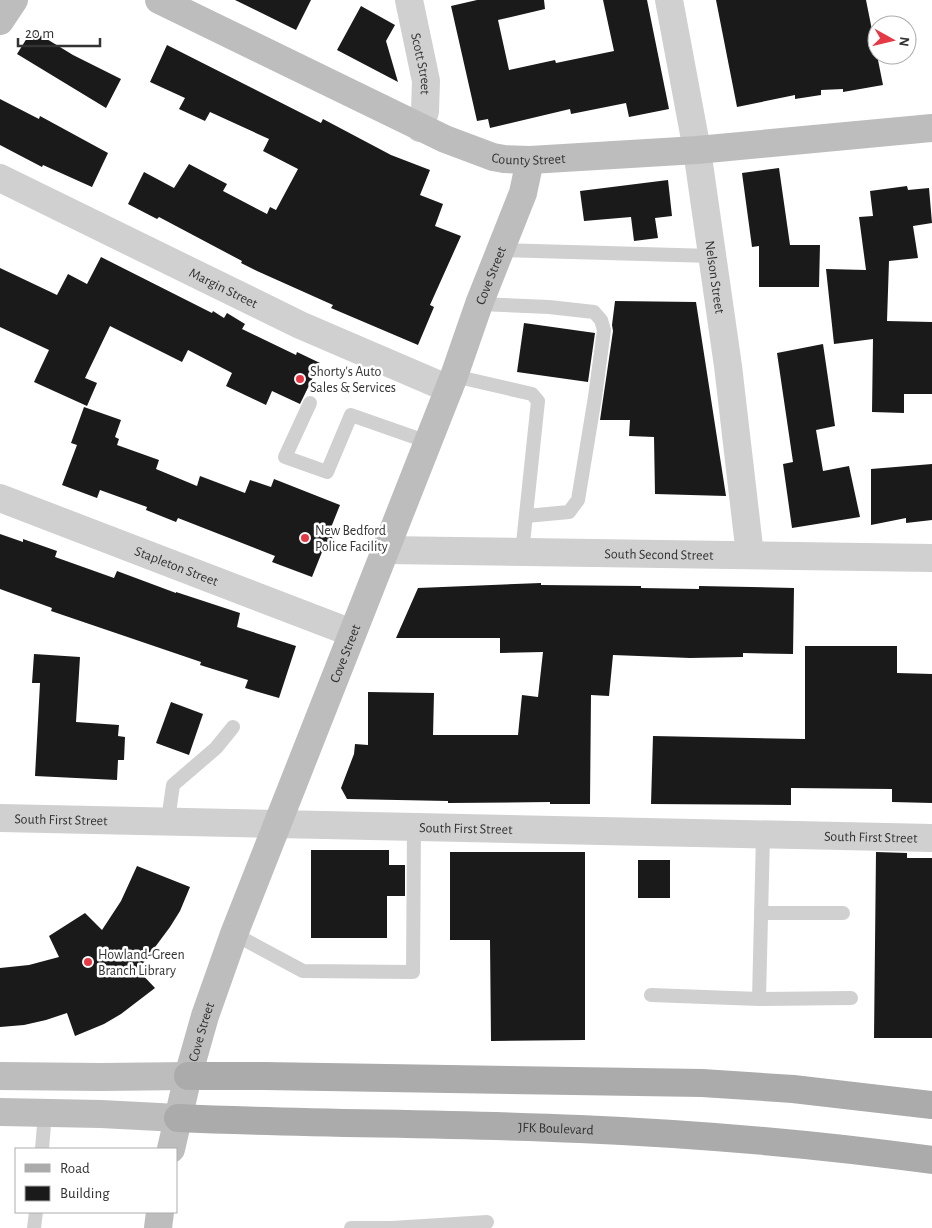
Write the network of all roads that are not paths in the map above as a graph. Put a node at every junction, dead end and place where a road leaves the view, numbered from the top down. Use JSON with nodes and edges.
{"nodes":[{"id":1,"x":14,"y":0,"type":"edge"},
{"id":2,"x":159,"y":0,"type":"edge"},
{"id":3,"x":409,"y":0,"type":"edge"},
{"id":4,"x":669,"y":0,"type":"edge"},
{"id":5,"x":0,"y":21,"type":"edge"},
{"id":6,"x":420,"y":128,"type":"junction"},
{"id":7,"x":932,"y":128,"type":"edge"},
{"id":8,"x":697,"y":150,"type":"junction"},
{"id":9,"x":530,"y":160,"type":"junction"},
{"id":10,"x":0,"y":178,"type":"edge"},
{"id":11,"x":500,"y":250,"type":"junction"},
{"id":12,"x":713,"y":256,"type":"junction"},
{"id":13,"x":479,"y":304,"type":"junction"},
{"id":14,"x":452,"y":383,"type":"junction"},
{"id":15,"x":310,"y":403,"type":"dead end"},
{"id":16,"x":428,"y":442,"type":"junction"},
{"id":17,"x":0,"y":498,"type":"edge"},
{"id":18,"x":526,"y":516,"type":"junction"},
{"id":19,"x":385,"y":550,"type":"junction"},
{"id":20,"x":522,"y":553,"type":"junction"},
{"id":21,"x":750,"y":555,"type":"junction"},
{"id":22,"x":932,"y":558,"type":"edge"},
{"id":23,"x":352,"y":633,"type":"junction"},
{"id":24,"x":233,"y":728,"type":"dead end"},
{"id":25,"x":0,"y":818,"type":"edge"},
{"id":26,"x":168,"y":820,"type":"junction"},
{"id":27,"x":277,"y":823,"type":"junction"},
{"id":28,"x":414,"y":826,"type":"junction"},
{"id":29,"x":763,"y":835,"type":"junction"},
{"id":30,"x":932,"y":838,"type":"edge"},
{"id":31,"x":761,"y":913,"type":"junction"},
{"id":32,"x":843,"y":913,"type":"dead end"},
{"id":33,"x":234,"y":934,"type":"junction"},
{"id":34,"x":651,"y":995,"type":"dead end"},
{"id":35,"x":851,"y":998,"type":"dead end"},
{"id":36,"x":759,"y":999,"type":"junction"},
{"id":37,"x":0,"y":1076,"type":"edge"},
{"id":38,"x":188,"y":1076,"type":"junction"},
{"id":39,"x":932,"y":1105,"type":"edge"},
{"id":40,"x":0,"y":1112,"type":"edge"},
{"id":41,"x":45,"y":1113,"type":"junction"},
{"id":42,"x":178,"y":1118,"type":"junction"},
{"id":43,"x":42,"y":1148,"type":"edge"},
{"id":44,"x":171,"y":1148,"type":"edge"},
{"id":45,"x":932,"y":1160,"type":"edge"},
{"id":46,"x":36,"y":1213,"type":"edge"},
{"id":47,"x":160,"y":1213,"type":"edge"},
{"id":48,"x":487,"y":1222,"type":"dead end"},
{"id":49,"x":34,"y":1228,"type":"edge"},
{"id":50,"x":158,"y":1228,"type":"edge"},
{"id":51,"x":351,"y":1228,"type":"edge"},
{"id":52,"x":392,"y":1228,"type":"edge"}],
"edges":[{"from":1,"to":5,"type":"main road"},
{"from":2,"to":6,"type":"main road","name":"County Street"},
{"from":3,"to":6,"type":"street","name":"Scott Street"},
{"from":4,"to":8,"type":"street","name":"Nelson Street"},
{"from":6,"to":9,"type":"main road","name":"County Street"},
{"from":7,"to":8,"type":"main road","name":"County Street"},
{"from":8,"to":9,"type":"main road","name":"County Street"},
{"from":8,"to":12,"type":"street","name":"Nelson Street"},
{"from":9,"to":11,"type":"main road","name":"Cove Street"},
{"from":10,"to":14,"type":"street","name":"Margin Street"},
{"from":11,"to":12,"type":"lane"},
{"from":11,"to":13,"type":"main road","name":"Cove Street"},
{"from":12,"to":21,"type":"street","name":"Nelson Street"},
{"from":13,"to":14,"type":"main road","name":"Cove Street"},
{"from":13,"to":18,"type":"lane"},
{"from":14,"to":16,"type":"main road","name":"Cove Street"},
{"from":14,"to":18,"type":"lane"},
{"from":15,"to":16,"type":"lane"},
{"from":16,"to":19,"type":"main road","name":"Cove Street"},
{"from":17,"to":23,"type":"street","name":"Stapleton Street"},
{"from":18,"to":20,"type":"lane"},
{"from":19,"to":20,"type":"street","name":"South Second Street"},
{"from":19,"to":23,"type":"main road","name":"Cove Street"},
{"from":20,"to":21,"type":"street","name":"South Second Street"},
{"from":21,"to":22,"type":"street","name":"South Second Street"},
{"from":23,"to":27,"type":"main road","name":"Cove Street"},
{"from":24,"to":26,"type":"lane"},
{"from":25,"to":26,"type":"street","name":"South First Street"},
{"from":26,"to":27,"type":"street","name":"South First Street"},
{"from":27,"to":28,"type":"street","name":"South First Street"},
{"from":27,"to":33,"type":"main road","name":"Cove Street"},
{"from":28,"to":29,"type":"street","name":"South First Street"},
{"from":28,"to":33,"type":"lane"},
{"from":29,"to":30,"type":"street","name":"South First Street"},
{"from":29,"to":31,"type":"lane"},
{"from":31,"to":32,"type":"lane"},
{"from":31,"to":36,"type":"lane"},
{"from":33,"to":38,"type":"main road","name":"Cove Street"},
{"from":34,"to":36,"type":"lane"},
{"from":35,"to":36,"type":"lane"},
{"from":37,"to":38,"type":"main road"},
{"from":38,"to":39,"type":"main road"},
{"from":38,"to":42,"type":"main road","name":"Cove Street"},
{"from":40,"to":41,"type":"main road"},
{"from":41,"to":42,"type":"main road"},
{"from":41,"to":43,"type":"lane"},
{"from":42,"to":44,"type":"main road","name":"Cove Street"},
{"from":42,"to":45,"type":"main road","name":"JFK Boulevard"},
{"from":46,"to":49,"type":"lane"},
{"from":47,"to":50,"type":"main road"},
{"from":48,"to":52,"type":"lane"},
{"from":51,"to":52,"type":"lane"}]}
